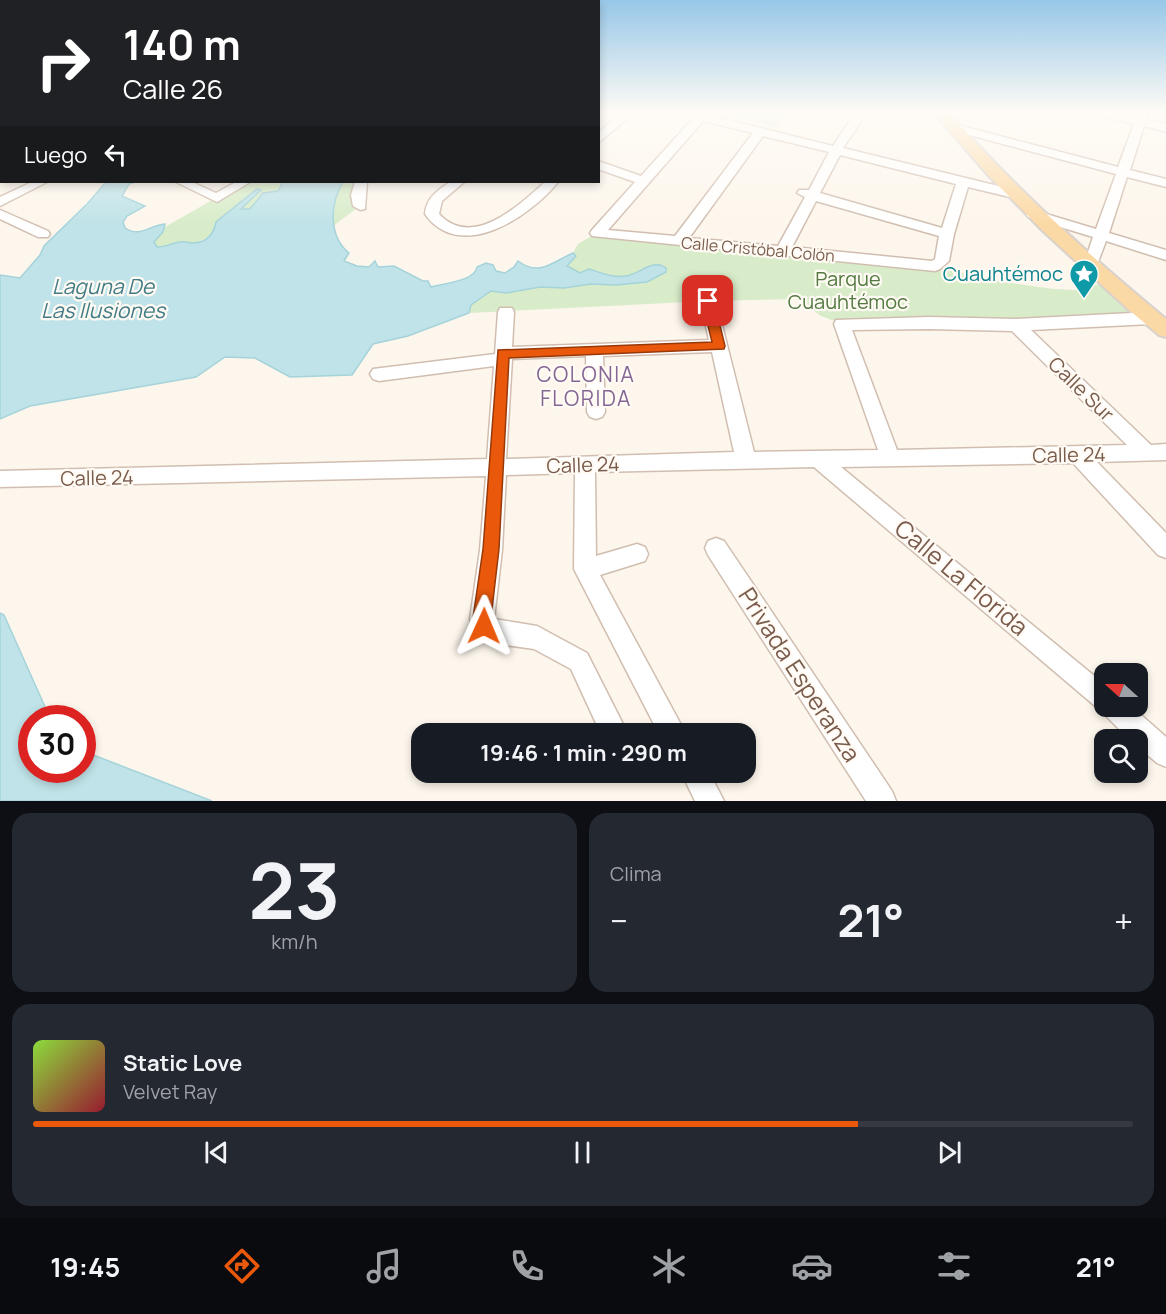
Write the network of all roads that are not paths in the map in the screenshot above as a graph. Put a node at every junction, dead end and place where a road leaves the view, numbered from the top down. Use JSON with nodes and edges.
{"nodes":[{"id":1,"x":672,"y":150,"type":"edge"},
{"id":2,"x":746,"y":150,"type":"edge"},
{"id":3,"x":831,"y":150,"type":"edge"},
{"id":4,"x":853,"y":150,"type":"edge"},
{"id":5,"x":855,"y":150,"type":"edge"},
{"id":6,"x":974,"y":150,"type":"edge"},
{"id":7,"x":1040,"y":150,"type":"edge"},
{"id":8,"x":1130,"y":150,"type":"edge"},
{"id":9,"x":600,"y":166,"type":"edge"},
{"id":10,"x":1123,"y":172,"type":"junction"},
{"id":11,"x":644,"y":181,"type":"junction"},
{"id":12,"x":963,"y":181,"type":"junction"},
{"id":13,"x":39,"y":183,"type":"edge"},
{"id":14,"x":184,"y":183,"type":"edge"},
{"id":15,"x":242,"y":183,"type":"edge"},
{"id":16,"x":361,"y":183,"type":"edge"},
{"id":17,"x":457,"y":183,"type":"edge"},
{"id":18,"x":551,"y":183,"type":"edge"},
{"id":19,"x":1166,"y":183,"type":"edge"},
{"id":20,"x":1009,"y":189,"type":"junction"},
{"id":21,"x":808,"y":194,"type":"junction"},
{"id":22,"x":0,"y":202,"type":"edge"},
{"id":23,"x":360,"y":206,"type":"dead end"},
{"id":24,"x":0,"y":214,"type":"edge"},
{"id":25,"x":1033,"y":214,"type":"junction"},
{"id":26,"x":43,"y":234,"type":"dead end"},
{"id":27,"x":947,"y":234,"type":"junction"},
{"id":28,"x":1102,"y":236,"type":"junction"},
{"id":29,"x":678,"y":242,"type":"junction"},
{"id":30,"x":776,"y":250,"type":"junction"},
{"id":31,"x":1166,"y":255,"type":"edge"},
{"id":32,"x":1090,"y":267,"type":"junction"},
{"id":33,"x":708,"y":301,"type":"dead end"},
{"id":34,"x":506,"y":312,"type":"dead end"},
{"id":35,"x":1151,"y":318,"type":"junction"},
{"id":36,"x":1016,"y":325,"type":"junction"},
{"id":37,"x":1166,"y":330,"type":"edge"},
{"id":38,"x":719,"y":346,"type":"junction"},
{"id":39,"x":594,"y":351,"type":"junction"},
{"id":40,"x":503,"y":356,"type":"junction"},
{"id":41,"x":380,"y":374,"type":"dead end"},
{"id":42,"x":596,"y":412,"type":"dead end"},
{"id":43,"x":1156,"y":452,"type":"edge"},
{"id":44,"x":890,"y":456,"type":"junction"},
{"id":45,"x":1079,"y":456,"type":"junction"},
{"id":46,"x":816,"y":458,"type":"junction"},
{"id":47,"x":746,"y":460,"type":"junction"},
{"id":48,"x":585,"y":464,"type":"junction"},
{"id":49,"x":497,"y":468,"type":"junction"},
{"id":50,"x":0,"y":479,"type":"edge"},
{"id":51,"x":716,"y":548,"type":"dead end"},
{"id":52,"x":1166,"y":549,"type":"edge"},
{"id":53,"x":637,"y":554,"type":"dead end"},
{"id":54,"x":585,"y":569,"type":"junction"},
{"id":55,"x":1094,"y":691,"type":"edge"},
{"id":56,"x":1124,"y":717,"type":"edge"},
{"id":57,"x":610,"y":723,"type":"edge"},
{"id":58,"x":667,"y":723,"type":"edge"},
{"id":59,"x":1166,"y":754,"type":"edge"},
{"id":60,"x":700,"y":783,"type":"edge"},
{"id":61,"x":710,"y":801,"type":"edge"},
{"id":62,"x":882,"y":801,"type":"edge"}],
"edges":[{"from":1,"to":11,"type":"street"},
{"from":2,"to":29,"type":"street"},
{"from":3,"to":21,"type":"street"},
{"from":4,"to":12,"type":"street"},
{"from":5,"to":20,"type":"street"},
{"from":6,"to":20,"type":"main road"},
{"from":7,"to":10,"type":"street"},
{"from":8,"to":10,"type":"street"},
{"from":9,"to":11,"type":"street"},
{"from":10,"to":19,"type":"street"},
{"from":10,"to":28,"type":"street"},
{"from":11,"to":29,"type":"street","name":"Calle Cristóbal Colón"},
{"from":12,"to":20,"type":"street"},
{"from":12,"to":27,"type":"street","name":"Calle Cristóbal Colón"},
{"from":13,"to":22,"type":"street"},
{"from":14,"to":15,"type":"street"},
{"from":16,"to":23,"type":"street"},
{"from":17,"to":18,"type":"street"},
{"from":20,"to":25,"type":"main road"},
{"from":21,"to":27,"type":"street"},
{"from":21,"to":30,"type":"street"},
{"from":24,"to":26,"type":"street"},
{"from":25,"to":28,"type":"street"},
{"from":25,"to":32,"type":"main road"},
{"from":27,"to":30,"type":"street","name":"Calle Cristóbal Colón"},
{"from":28,"to":31,"type":"street"},
{"from":28,"to":32,"type":"street"},
{"from":29,"to":30,"type":"street","name":"Calle Cristóbal Colón"},
{"from":32,"to":35,"type":"main road"},
{"from":33,"to":38,"type":"street"},
{"from":34,"to":40,"type":"street"},
{"from":35,"to":36,"type":"street"},
{"from":35,"to":37,"type":"main road"},
{"from":36,"to":43,"type":"street","name":"Calle Sur"},
{"from":36,"to":44,"type":"street"},
{"from":38,"to":39,"type":"street"},
{"from":38,"to":47,"type":"street"},
{"from":39,"to":40,"type":"street"},
{"from":39,"to":42,"type":"street"},
{"from":40,"to":41,"type":"street"},
{"from":40,"to":49,"type":"street"},
{"from":43,"to":45,"type":"street","name":"Calle 24"},
{"from":44,"to":45,"type":"street","name":"Calle 24"},
{"from":44,"to":46,"type":"street","name":"Calle 24"},
{"from":45,"to":52,"type":"street"},
{"from":46,"to":47,"type":"street","name":"Calle 24"},
{"from":46,"to":55,"type":"street","name":"Calle La Florida"},
{"from":47,"to":48,"type":"street","name":"Calle 24"},
{"from":48,"to":49,"type":"street","name":"Calle 24"},
{"from":48,"to":54,"type":"street"},
{"from":49,"to":50,"type":"street","name":"Calle 24"},
{"from":49,"to":57,"type":"street"},
{"from":51,"to":62,"type":"street","name":"Privada Esperanza"},
{"from":53,"to":54,"type":"street"},
{"from":54,"to":58,"type":"street"},
{"from":56,"to":59,"type":"street"},
{"from":60,"to":61,"type":"street"}]}
